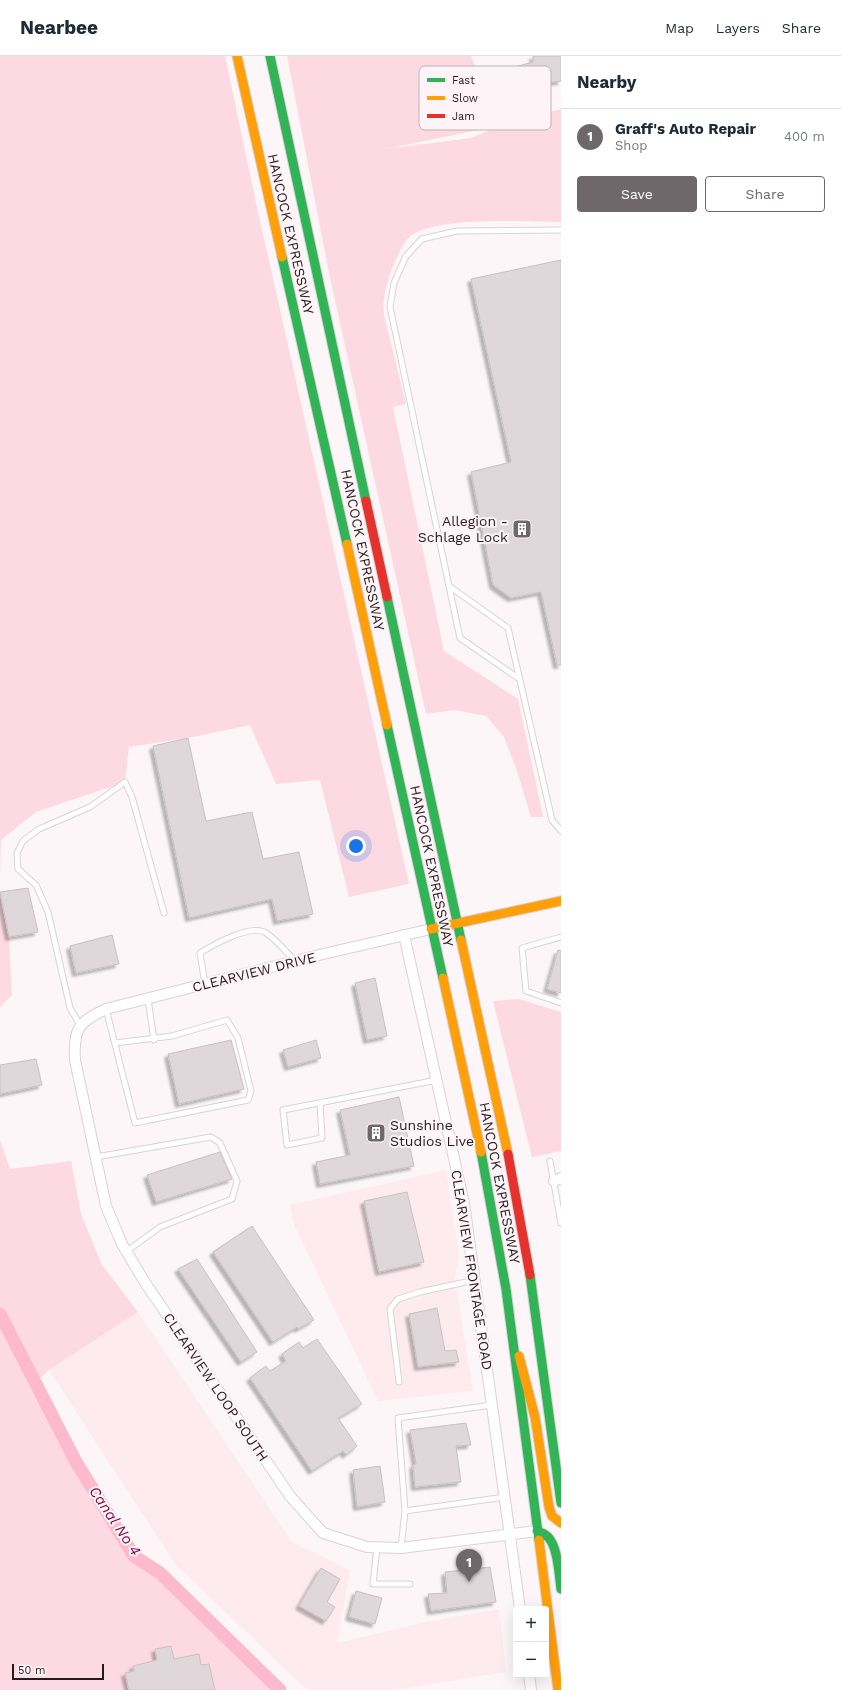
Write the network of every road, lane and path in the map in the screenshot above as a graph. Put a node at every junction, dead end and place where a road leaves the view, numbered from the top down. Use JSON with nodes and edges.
{"nodes":[{"id":1,"x":237,"y":56,"type":"edge"},
{"id":2,"x":270,"y":56,"type":"edge"},
{"id":3,"x":561,"y":230,"type":"edge"},
{"id":4,"x":449,"y":586,"type":"junction"},
{"id":5,"x":518,"y":678,"type":"junction"},
{"id":6,"x":561,"y":831,"type":"edge"},
{"id":7,"x":561,"y":901,"type":"edge"},
{"id":8,"x":164,"y":913,"type":"dead end"},
{"id":9,"x":458,"y":923,"type":"junction"},
{"id":10,"x":431,"y":929,"type":"junction"},
{"id":11,"x":404,"y":935,"type":"junction"},
{"id":12,"x":561,"y":937,"type":"edge"},
{"id":13,"x":295,"y":961,"type":"junction"},
{"id":14,"x":205,"y":984,"type":"junction"},
{"id":15,"x":148,"y":999,"type":"junction"},
{"id":16,"x":561,"y":1003,"type":"edge"},
{"id":17,"x":106,"y":1009,"type":"junction"},
{"id":18,"x":80,"y":1025,"type":"junction"},
{"id":19,"x":154,"y":1040,"type":"junction"},
{"id":20,"x":115,"y":1043,"type":"junction"},
{"id":21,"x":437,"y":1080,"type":"junction"},
{"id":22,"x":320,"y":1103,"type":"junction"},
{"id":23,"x":96,"y":1157,"type":"junction"},
{"id":24,"x":550,"y":1161,"type":"dead end"},
{"id":25,"x":557,"y":1180,"type":"edge"},
{"id":26,"x":561,"y":1223,"type":"edge"},
{"id":27,"x":127,"y":1251,"type":"junction"},
{"id":28,"x":475,"y":1280,"type":"junction"},
{"id":29,"x":511,"y":1330,"type":"junction"},
{"id":30,"x":399,"y":1382,"type":"dead end"},
{"id":31,"x":492,"y":1405,"type":"junction"},
{"id":32,"x":505,"y":1497,"type":"junction"},
{"id":33,"x":561,"y":1503,"type":"edge"},
{"id":34,"x":405,"y":1511,"type":"junction"},
{"id":35,"x":561,"y":1523,"type":"edge"},
{"id":36,"x":537,"y":1532,"type":"junction"},
{"id":37,"x":510,"y":1535,"type":"junction"},
{"id":38,"x":378,"y":1547,"type":"junction"},
{"id":39,"x":401,"y":1548,"type":"junction"},
{"id":40,"x":410,"y":1584,"type":"dead end"},
{"id":41,"x":561,"y":1588,"type":"edge"},
{"id":42,"x":520,"y":1606,"type":"edge"},
{"id":43,"x":529,"y":1678,"type":"edge"},
{"id":44,"x":531,"y":1690,"type":"edge"},
{"id":45,"x":558,"y":1690,"type":"edge"}],
"edges":[{"from":1,"to":10,"type":"main road","name":"HANCOCK EXPRESSWAY"},
{"from":2,"to":9,"type":"main road","name":"HANCOCK EXPRESSWAY"},
{"from":3,"to":4,"type":"lane"},
{"from":4,"to":5,"type":"lane"},
{"from":4,"to":5,"type":"lane"},
{"from":5,"to":6,"type":"lane"},
{"from":7,"to":9,"type":"main road"},
{"from":8,"to":18,"type":"lane"},
{"from":9,"to":10,"type":"main road"},
{"from":9,"to":33,"type":"main road","name":"HANCOCK EXPRESSWAY"},
{"from":10,"to":11,"type":"street","name":"CLEARVIEW DRIVE"},
{"from":10,"to":29,"type":"main road","name":"HANCOCK EXPRESSWAY"},
{"from":11,"to":13,"type":"street","name":"CLEARVIEW DRIVE"},
{"from":11,"to":21,"type":"street","name":"CLEARVIEW FRONTAGE ROAD"},
{"from":12,"to":16,"type":"lane"},
{"from":13,"to":14,"type":"street","name":"CLEARVIEW DRIVE"},
{"from":13,"to":14,"type":"lane"},
{"from":14,"to":15,"type":"street","name":"CLEARVIEW DRIVE"},
{"from":15,"to":17,"type":"street","name":"CLEARVIEW DRIVE"},
{"from":15,"to":19,"type":"lane"},
{"from":17,"to":18,"type":"street","name":"CLEARVIEW DRIVE"},
{"from":17,"to":20,"type":"lane"},
{"from":18,"to":23,"type":"street","name":"CLEARVIEW LOOP SOUTH"},
{"from":19,"to":20,"type":"lane"},
{"from":19,"to":20,"type":"lane"},
{"from":21,"to":22,"type":"lane"},
{"from":21,"to":28,"type":"street","name":"CLEARVIEW FRONTAGE ROAD"},
{"from":22,"to":22,"type":"lane"},
{"from":23,"to":27,"type":"street","name":"CLEARVIEW LOOP SOUTH"},
{"from":23,"to":27,"type":"lane"},
{"from":24,"to":25,"type":"lane"},
{"from":25,"to":26,"type":"lane"},
{"from":27,"to":38,"type":"street","name":"CLEARVIEW LOOP SOUTH"},
{"from":28,"to":30,"type":"lane"},
{"from":28,"to":31,"type":"street","name":"CLEARVIEW FRONTAGE ROAD"},
{"from":29,"to":35,"type":"main road"},
{"from":29,"to":36,"type":"main road","name":"HANCOCK EXPRESSWAY"},
{"from":31,"to":32,"type":"street","name":"CLEARVIEW FRONTAGE ROAD"},
{"from":31,"to":34,"type":"lane"},
{"from":32,"to":34,"type":"lane"},
{"from":32,"to":37,"type":"street","name":"CLEARVIEW FRONTAGE ROAD"},
{"from":34,"to":39,"type":"lane"},
{"from":36,"to":37,"type":"street","name":"CLEARVIEW LOOP SOUTH"},
{"from":36,"to":41,"type":"main road"},
{"from":36,"to":45,"type":"main road","name":"HANCOCK EXPRESSWAY"},
{"from":37,"to":39,"type":"street","name":"CLEARVIEW LOOP SOUTH"},
{"from":37,"to":42,"type":"street","name":"CLEARVIEW FRONTAGE ROAD"},
{"from":38,"to":39,"type":"street","name":"CLEARVIEW LOOP SOUTH"},
{"from":38,"to":40,"type":"lane"},
{"from":43,"to":44,"type":"street"}]}
